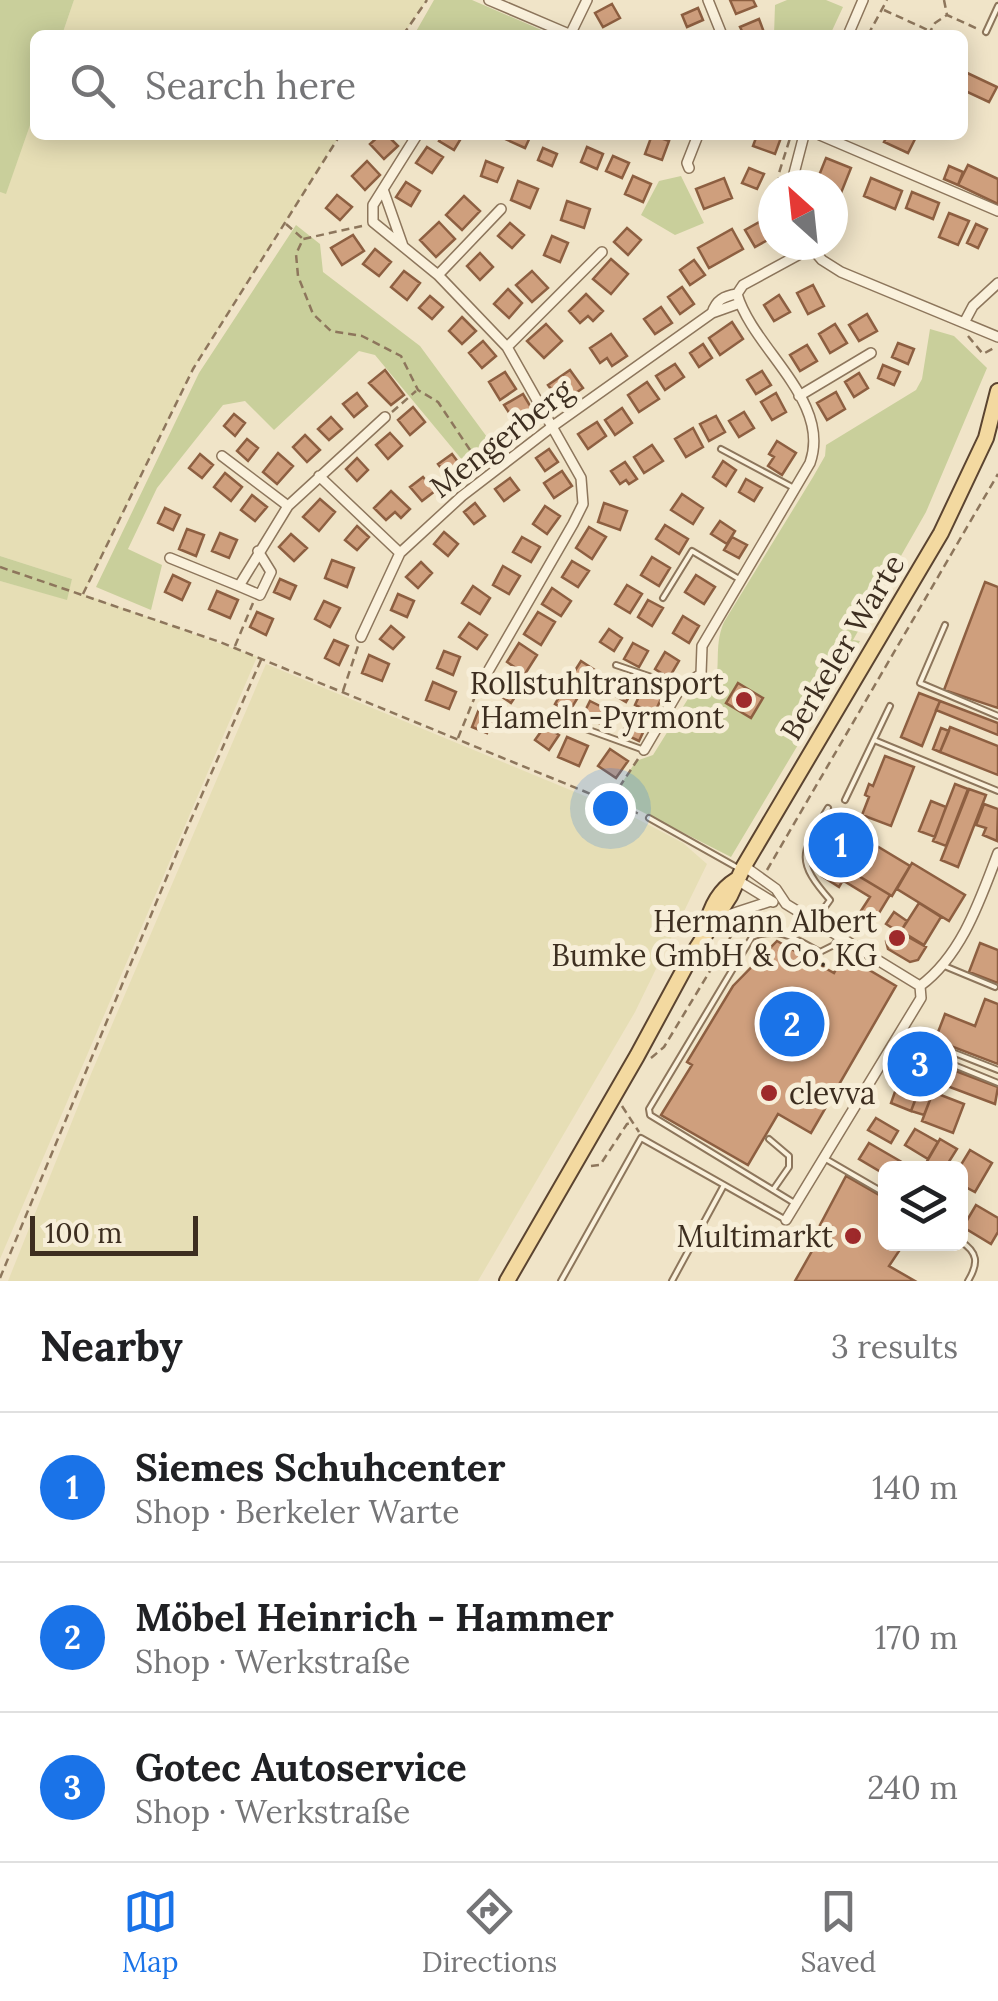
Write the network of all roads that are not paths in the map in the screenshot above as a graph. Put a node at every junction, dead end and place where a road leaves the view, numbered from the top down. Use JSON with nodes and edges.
{"nodes":[{"id":1,"x":489,"y":0,"type":"edge"},
{"id":2,"x":587,"y":0,"type":"edge"},
{"id":3,"x":708,"y":0,"type":"edge"},
{"id":4,"x":863,"y":0,"type":"edge"},
{"id":5,"x":998,"y":6,"type":"edge"},
{"id":6,"x":559,"y":30,"type":"edge"},
{"id":7,"x":573,"y":30,"type":"edge"},
{"id":8,"x":720,"y":30,"type":"edge"},
{"id":9,"x":850,"y":30,"type":"edge"},
{"id":10,"x":986,"y":32,"type":"road end"},
{"id":11,"x":414,"y":140,"type":"edge"},
{"id":12,"x":697,"y":140,"type":"edge"},
{"id":13,"x":803,"y":140,"type":"edge"},
{"id":14,"x":832,"y":140,"type":"edge"},
{"id":15,"x":689,"y":168,"type":"dead end"},
{"id":16,"x":795,"y":170,"type":"edge"},
{"id":17,"x":384,"y":192,"type":"junction"},
{"id":18,"x":501,"y":209,"type":"dead end"},
{"id":19,"x":998,"y":211,"type":"edge"},
{"id":20,"x":404,"y":249,"type":"junction"},
{"id":21,"x":602,"y":252,"type":"dead end"},
{"id":22,"x":785,"y":260,"type":"edge"},
{"id":23,"x":827,"y":260,"type":"edge"},
{"id":24,"x":438,"y":275,"type":"junction"},
{"id":25,"x":998,"y":283,"type":"edge"},
{"id":26,"x":738,"y":299,"type":"junction"},
{"id":27,"x":965,"y":322,"type":"junction"},
{"id":28,"x":998,"y":337,"type":"edge"},
{"id":29,"x":507,"y":347,"type":"junction"},
{"id":30,"x":870,"y":353,"type":"dead end"},
{"id":31,"x":998,"y":392,"type":"edge"},
{"id":32,"x":799,"y":396,"type":"junction"},
{"id":33,"x":385,"y":417,"type":"road end"},
{"id":34,"x":998,"y":421,"type":"edge"},
{"id":35,"x":553,"y":426,"type":"junction"},
{"id":36,"x":986,"y":438,"type":"junction"},
{"id":37,"x":721,"y":448,"type":"dead end"},
{"id":38,"x":222,"y":456,"type":"dead end"},
{"id":39,"x":320,"y":476,"type":"junction"},
{"id":40,"x":794,"y":488,"type":"junction"},
{"id":41,"x":288,"y":506,"type":"junction"},
{"id":42,"x":258,"y":551,"type":"junction"},
{"id":43,"x":400,"y":553,"type":"junction"},
{"id":44,"x":170,"y":558,"type":"dead end"},
{"id":45,"x":739,"y":579,"type":"junction"},
{"id":46,"x":239,"y":586,"type":"junction"},
{"id":47,"x":664,"y":598,"type":"dead end"},
{"id":48,"x":944,"y":625,"type":"dead end"},
{"id":49,"x":361,"y":637,"type":"road end"},
{"id":50,"x":616,"y":665,"type":"dead end"},
{"id":51,"x":480,"y":687,"type":"road end"},
{"id":52,"x":681,"y":687,"type":"junction"},
{"id":53,"x":890,"y":706,"type":"dead end"},
{"id":54,"x":998,"y":716,"type":"edge"},
{"id":55,"x":586,"y":729,"type":"dead end"},
{"id":56,"x":874,"y":740,"type":"junction"},
{"id":57,"x":644,"y":750,"type":"joint"},
{"id":58,"x":998,"y":791,"type":"edge"},
{"id":59,"x":845,"y":800,"type":"dead end"},
{"id":60,"x":828,"y":808,"type":"dead end"},
{"id":61,"x":649,"y":818,"type":"road end"},
{"id":62,"x":998,"y":853,"type":"edge"},
{"id":63,"x":741,"y":872,"type":"junction"},
{"id":64,"x":772,"y":901,"type":"junction"},
{"id":65,"x":786,"y":904,"type":"junction"},
{"id":66,"x":716,"y":919,"type":"junction"},
{"id":67,"x":815,"y":922,"type":"junction"},
{"id":68,"x":704,"y":933,"type":"junction"},
{"id":69,"x":839,"y":936,"type":"junction"},
{"id":70,"x":942,"y":964,"type":"junction"},
{"id":71,"x":920,"y":986,"type":"junction"},
{"id":72,"x":995,"y":987,"type":"dead end"},
{"id":73,"x":898,"y":1036,"type":"junction"},
{"id":74,"x":998,"y":1070,"type":"edge"},
{"id":75,"x":998,"y":1083,"type":"edge"},
{"id":76,"x":769,"y":1139,"type":"dead end"},
{"id":77,"x":824,"y":1158,"type":"junction"},
{"id":78,"x":724,"y":1185,"type":"junction"},
{"id":79,"x":878,"y":1189,"type":"edge"},
{"id":80,"x":774,"y":1190,"type":"junction"},
{"id":81,"x":796,"y":1204,"type":"junction"},
{"id":82,"x":786,"y":1220,"type":"joint"},
{"id":83,"x":968,"y":1246,"type":"edge"},
{"id":84,"x":507,"y":1281,"type":"edge"},
{"id":85,"x":561,"y":1281,"type":"edge"},
{"id":86,"x":672,"y":1281,"type":"edge"},
{"id":87,"x":968,"y":1281,"type":"edge"}],
"edges":[{"from":1,"to":6,"type":"street"},
{"from":2,"to":7,"type":"street"},
{"from":3,"to":8,"type":"street"},
{"from":4,"to":9,"type":"street"},
{"from":5,"to":10,"type":"lane"},
{"from":11,"to":17,"type":"street"},
{"from":12,"to":15,"type":"street"},
{"from":13,"to":16,"type":"street"},
{"from":14,"to":19,"type":"street"},
{"from":17,"to":20,"type":"street"},
{"from":17,"to":20,"type":"street"},
{"from":18,"to":24,"type":"street"},
{"from":20,"to":24,"type":"street"},
{"from":21,"to":29,"type":"street"},
{"from":22,"to":26,"type":"street","name":"Mengerberg"},
{"from":23,"to":27,"type":"street"},
{"from":24,"to":29,"type":"street"},
{"from":25,"to":27,"type":"street"},
{"from":26,"to":32,"type":"street"},
{"from":26,"to":35,"type":"street","name":"Mengerberg"},
{"from":27,"to":28,"type":"street"},
{"from":29,"to":35,"type":"street"},
{"from":30,"to":32,"type":"street"},
{"from":31,"to":36,"type":"main road","name":"Berkeler Warte"},
{"from":32,"to":40,"type":"street"},
{"from":33,"to":39,"type":"street"},
{"from":34,"to":36,"type":"main road","name":"Berkeler Warte"},
{"from":35,"to":43,"type":"street","name":"Mengerberg"},
{"from":35,"to":51,"type":"street"},
{"from":36,"to":63,"type":"main road","name":"Berkeler Warte"},
{"from":37,"to":40,"type":"lane"},
{"from":38,"to":41,"type":"street"},
{"from":39,"to":41,"type":"street"},
{"from":39,"to":43,"type":"street"},
{"from":40,"to":45,"type":"street"},
{"from":41,"to":42,"type":"street"},
{"from":42,"to":46,"type":"street"},
{"from":42,"to":46,"type":"street"},
{"from":43,"to":49,"type":"street","name":"Mengerberg"},
{"from":44,"to":46,"type":"street"},
{"from":45,"to":47,"type":"lane"},
{"from":45,"to":52,"type":"street"},
{"from":48,"to":54,"type":"lane"},
{"from":50,"to":52,"type":"lane"},
{"from":52,"to":57,"type":"street"},
{"from":53,"to":56,"type":"lane"},
{"from":55,"to":57,"type":"lane"},
{"from":56,"to":58,"type":"lane"},
{"from":56,"to":59,"type":"lane"},
{"from":60,"to":67,"type":"lane"},
{"from":61,"to":63,"type":"lane"},
{"from":62,"to":70,"type":"street"},
{"from":63,"to":64,"type":"street"},
{"from":63,"to":65,"type":"street"},
{"from":63,"to":66,"type":"main road","name":"Berkeler Warte"},
{"from":63,"to":68,"type":"main road","name":"Berkeler Warte"},
{"from":64,"to":65,"type":"street"},
{"from":64,"to":66,"type":"street"},
{"from":65,"to":67,"type":"street"},
{"from":66,"to":68,"type":"main road","name":"Berkeler Warte"},
{"from":67,"to":69,"type":"street"},
{"from":68,"to":84,"type":"main road","name":"Berkeler Warte"},
{"from":69,"to":71,"type":"street"},
{"from":69,"to":80,"type":"lane"},
{"from":70,"to":71,"type":"street"},
{"from":70,"to":72,"type":"lane"},
{"from":71,"to":73,"type":"street"},
{"from":73,"to":74,"type":"lane"},
{"from":73,"to":75,"type":"lane"},
{"from":73,"to":77,"type":"street"},
{"from":76,"to":80,"type":"lane"},
{"from":77,"to":79,"type":"lane"},
{"from":77,"to":81,"type":"street"},
{"from":78,"to":82,"type":"lane"},
{"from":78,"to":85,"type":"lane"},
{"from":78,"to":86,"type":"lane"},
{"from":80,"to":81,"type":"lane"},
{"from":81,"to":82,"type":"street"},
{"from":83,"to":87,"type":"lane"}]}
